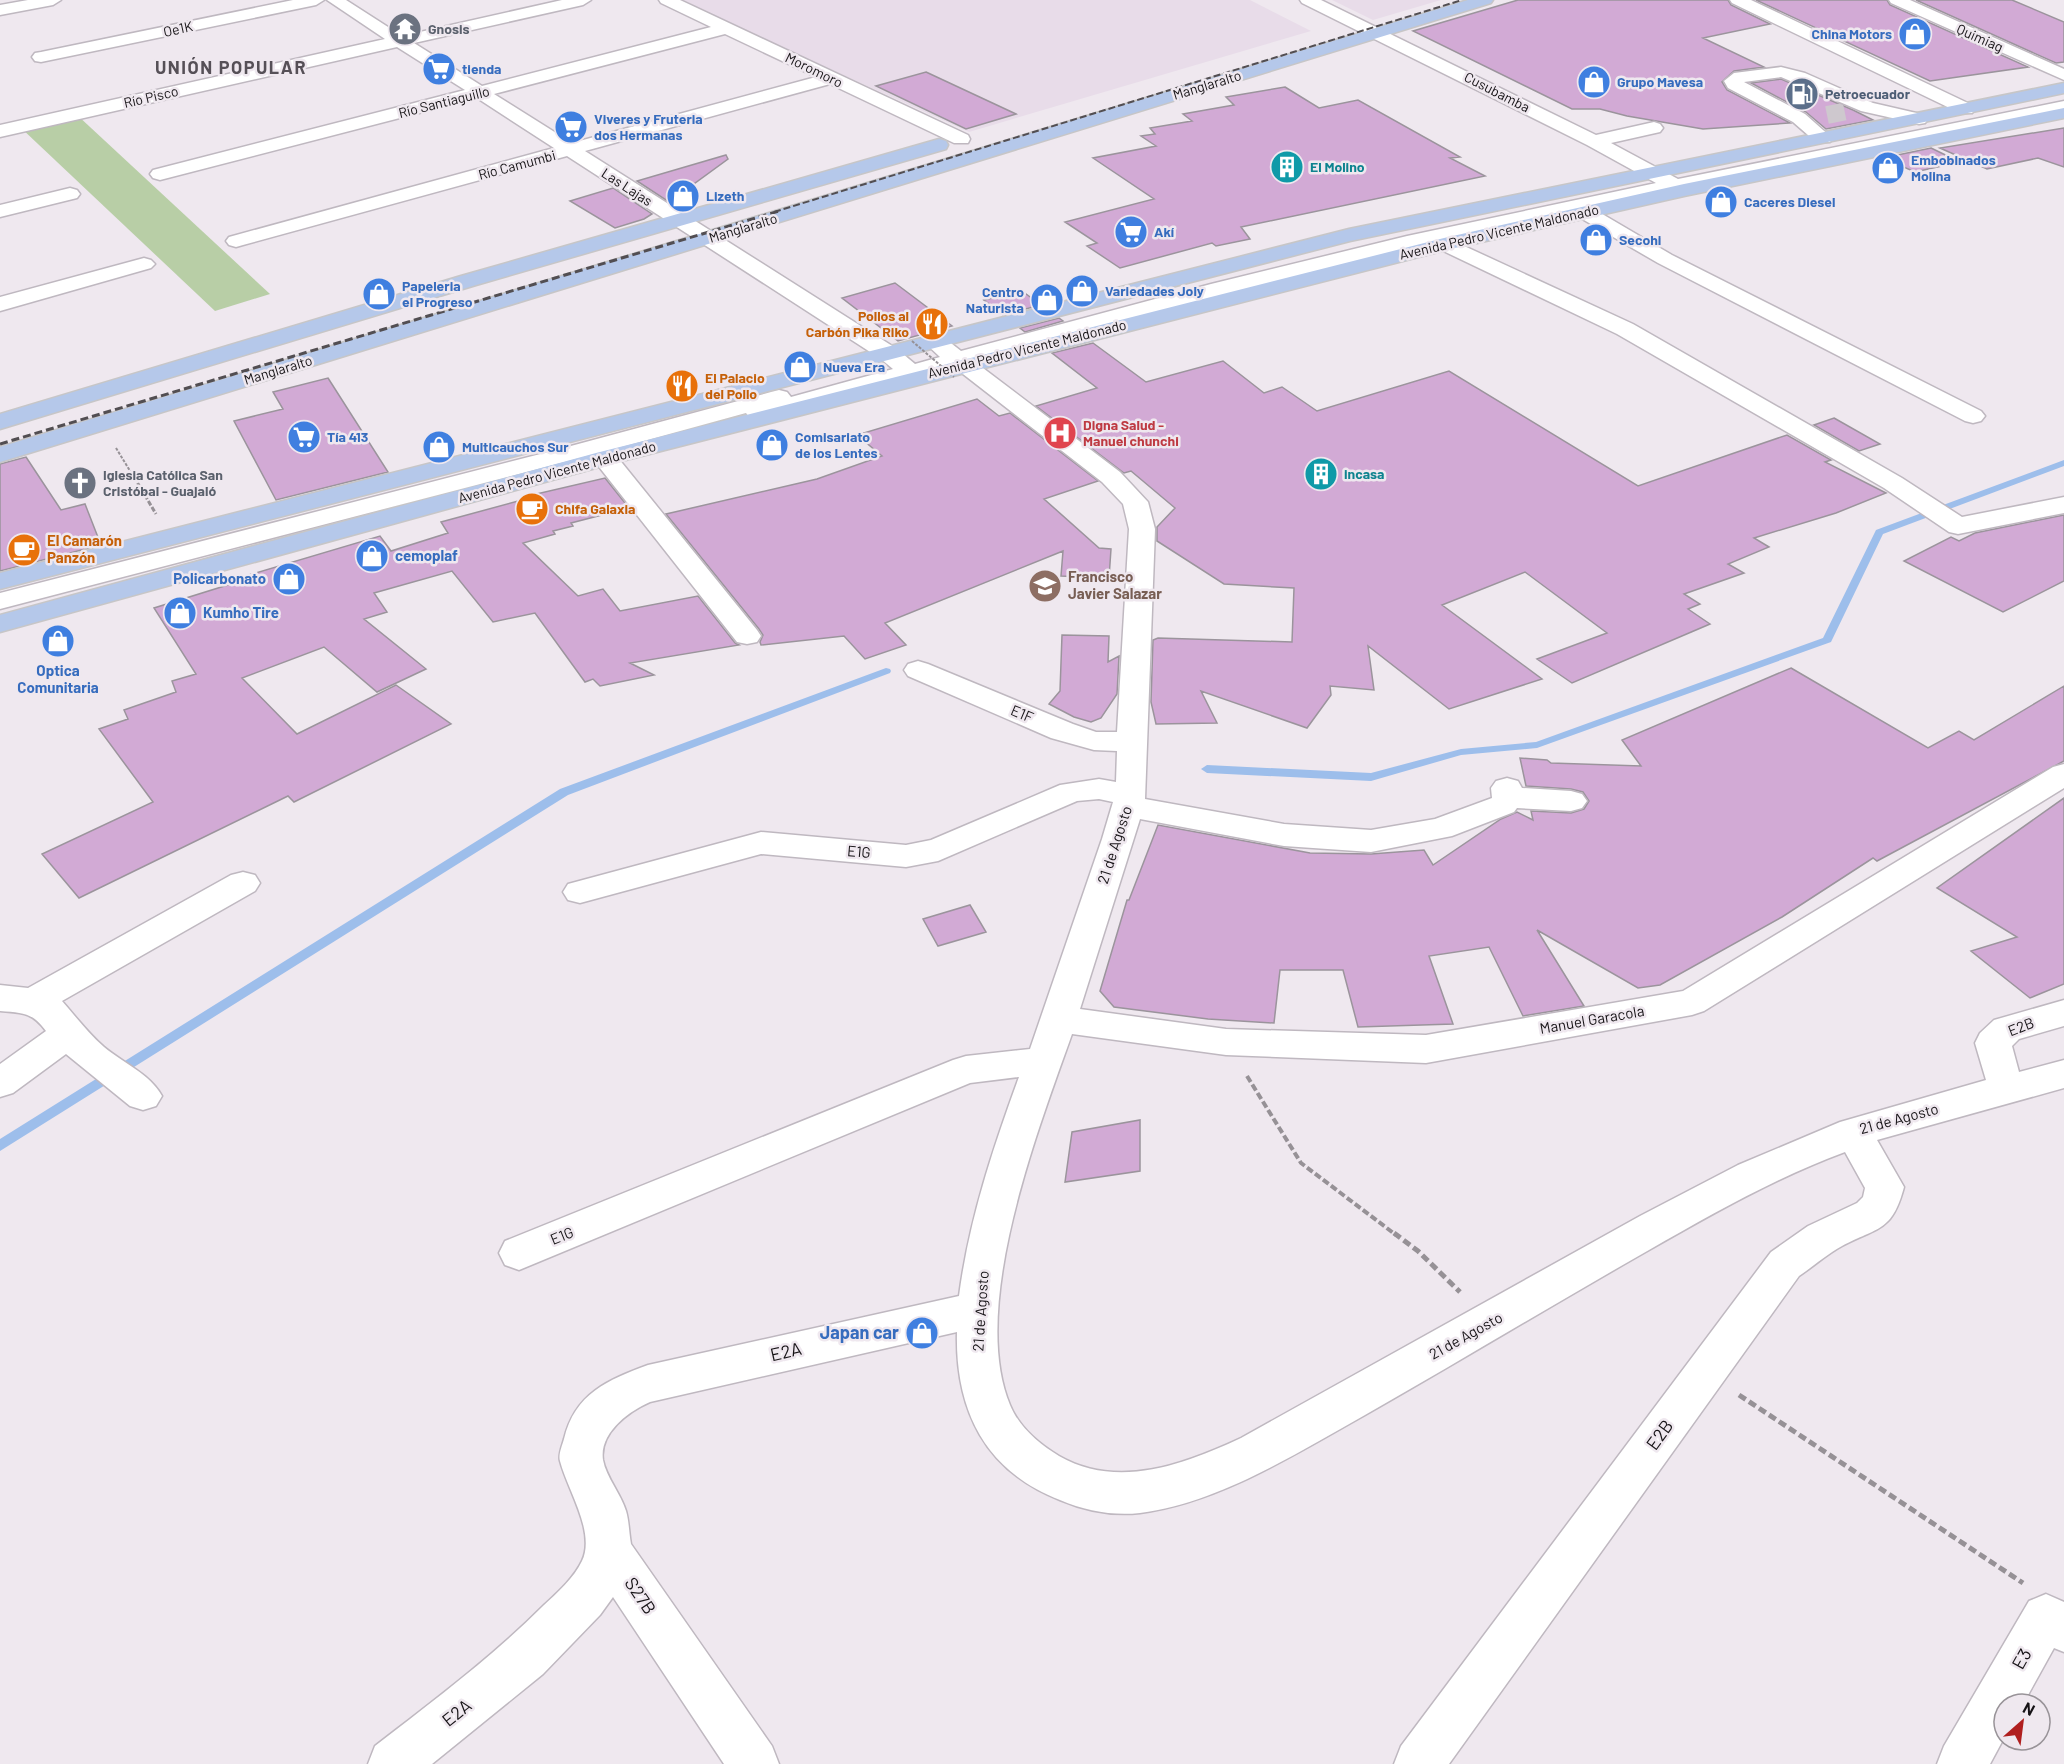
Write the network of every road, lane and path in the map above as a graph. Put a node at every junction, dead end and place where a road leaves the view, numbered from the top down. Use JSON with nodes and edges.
{"nodes":[{"id":1,"x":53,"y":0,"type":"edge"},
{"id":2,"x":316,"y":0,"type":"edge"},
{"id":3,"x":335,"y":0,"type":"edge"},
{"id":4,"x":583,"y":0,"type":"edge"},
{"id":5,"x":667,"y":0,"type":"edge"},
{"id":6,"x":1308,"y":0,"type":"edge"},
{"id":7,"x":1432,"y":0,"type":"edge"},
{"id":8,"x":1485,"y":0,"type":"edge"},
{"id":9,"x":1738,"y":0,"type":"edge"},
{"id":10,"x":1897,"y":0,"type":"edge"},
{"id":11,"x":0,"y":10,"type":"edge"},
{"id":12,"x":1356,"y":23,"type":"junction"},
{"id":13,"x":728,"y":28,"type":"junction"},
{"id":14,"x":1378,"y":33,"type":"junction"},
{"id":15,"x":399,"y":41,"type":"junction"},
{"id":16,"x":41,"y":57,"type":"dead end"},
{"id":17,"x":1209,"y":66,"type":"dead end"},
{"id":18,"x":2064,"y":75,"type":"edge"},
{"id":19,"x":831,"y":78,"type":"junction"},
{"id":20,"x":2064,"y":88,"type":"edge"},
{"id":21,"x":479,"y":93,"type":"junction"},
{"id":22,"x":2064,"y":95,"type":"edge"},
{"id":23,"x":1966,"y":109,"type":"junction"},
{"id":24,"x":2062,"y":113,"type":"edge"},
{"id":25,"x":1827,"y":116,"type":"tunnel mouth"},
{"id":26,"x":1919,"y":119,"type":"junction"},
{"id":27,"x":1801,"y":120,"type":"junction"},
{"id":28,"x":1654,"y":128,"type":"dead end"},
{"id":29,"x":0,"y":131,"type":"edge"},
{"id":30,"x":983,"y":132,"type":"dead end"},
{"id":31,"x":1823,"y":138,"type":"junction"},
{"id":32,"x":961,"y":139,"type":"junction"},
{"id":33,"x":1594,"y":141,"type":"junction"},
{"id":34,"x":571,"y":151,"type":"junction"},
{"id":35,"x":160,"y":174,"type":"dead end"},
{"id":36,"x":1667,"y":181,"type":"junction"},
{"id":37,"x":70,"y":194,"type":"dead end"},
{"id":38,"x":0,"y":211,"type":"edge"},
{"id":39,"x":1584,"y":212,"type":"junction"},
{"id":40,"x":677,"y":219,"type":"junction"},
{"id":41,"x":711,"y":238,"type":"junction"},
{"id":42,"x":236,"y":241,"type":"dead end"},
{"id":43,"x":1444,"y":244,"type":"junction"},
{"id":44,"x":144,"y":264,"type":"dead end"},
{"id":45,"x":0,"y":304,"type":"edge"},
{"id":46,"x":945,"y":356,"type":"junction"},
{"id":47,"x":904,"y":367,"type":"junction"},
{"id":48,"x":1973,"y":416,"type":"dead end"},
{"id":49,"x":0,"y":422,"type":"edge"},
{"id":50,"x":102,"y":424,"type":"junction"},
{"id":51,"x":0,"y":455,"type":"edge"},
{"id":52,"x":605,"y":458,"type":"junction"},
{"id":53,"x":2064,"y":505,"type":"edge"},
{"id":54,"x":170,"y":538,"type":"junction"},
{"id":55,"x":0,"y":582,"type":"edge"},
{"id":56,"x":0,"y":601,"type":"edge"},
{"id":57,"x":0,"y":617,"type":"edge"},
{"id":58,"x":0,"y":624,"type":"edge"},
{"id":59,"x":747,"y":636,"type":"dead end"},
{"id":60,"x":918,"y":670,"type":"dead end"},
{"id":61,"x":1131,"y":742,"type":"junction"},
{"id":62,"x":2064,"y":774,"type":"edge"},
{"id":63,"x":1129,"y":800,"type":"junction"},
{"id":64,"x":1571,"y":801,"type":"dead end"},
{"id":65,"x":243,"y":884,"type":"dead end"},
{"id":66,"x":580,"y":891,"type":"dead end"},
{"id":67,"x":16,"y":999,"type":"edge"},
{"id":68,"x":2064,"y":1013,"type":"edge"},
{"id":69,"x":1058,"y":1019,"type":"junction"},
{"id":70,"x":1226,"y":1042,"type":"junction"},
{"id":71,"x":80,"y":1046,"type":"junction"},
{"id":72,"x":1042,"y":1061,"type":"junction"},
{"id":73,"x":2064,"y":1074,"type":"edge"},
{"id":74,"x":0,"y":1083,"type":"edge"},
{"id":75,"x":2008,"y":1089,"type":"junction"},
{"id":76,"x":143,"y":1096,"type":"dead end"},
{"id":77,"x":1853,"y":1132,"type":"junction"},
{"id":78,"x":519,"y":1253,"type":"dead end"},
{"id":79,"x":978,"y":1309,"type":"junction"},
{"id":80,"x":1491,"y":1322,"type":"junction"},
{"id":81,"x":1728,"y":1388,"type":"dead end"},
{"id":82,"x":600,"y":1411,"type":"joint"},
{"id":83,"x":609,"y":1551,"type":"junction"},
{"id":84,"x":2045,"y":1610,"type":"edge"},
{"id":85,"x":393,"y":1764,"type":"edge"},
{"id":86,"x":754,"y":1764,"type":"edge"},
{"id":87,"x":1419,"y":1764,"type":"edge"},
{"id":88,"x":1962,"y":1764,"type":"edge"}],
"edges":[{"from":1,"to":11,"type":"street"},
{"from":2,"to":16,"type":"street","name":"Oe1K"},
{"from":3,"to":15,"type":"street","name":"Las Lajas"},
{"from":4,"to":15,"type":"street","name":"Río Pisco"},
{"from":5,"to":13,"type":"street","name":"Moromoro"},
{"from":6,"to":12,"type":"street","name":"Cusubamba"},
{"from":7,"to":12,"type":"main road","name":"Manglaralto"},
{"from":8,"to":14,"type":"main road","name":"Manglaralto"},
{"from":9,"to":23,"type":"street"},
{"from":10,"to":18,"type":"street","name":"Quimiag"},
{"from":12,"to":14,"type":"street","name":"Cusubamba"},
{"from":12,"to":17,"type":"main road","name":"Manglaralto"},
{"from":13,"to":19,"type":"street","name":"Moromoro"},
{"from":13,"to":21,"type":"street","name":"Río Santiaguillo"},
{"from":14,"to":33,"type":"street","name":"Cusubamba"},
{"from":14,"to":41,"type":"main road","name":"Manglaralto"},
{"from":15,"to":21,"type":"street","name":"Las Lajas"},
{"from":15,"to":29,"type":"street","name":"Río Pisco"},
{"from":19,"to":32,"type":"street","name":"Moromoro"},
{"from":19,"to":34,"type":"street","name":"Río Camumbi"},
{"from":20,"to":23,"type":"main road","name":"Avenida Pedro Vicente Maldonado"},
{"from":21,"to":34,"type":"street","name":"Las Lajas"},
{"from":21,"to":35,"type":"street","name":"Río Santiaguillo"},
{"from":22,"to":36,"type":"street"},
{"from":23,"to":26,"type":"main road","name":"Avenida Pedro Vicente Maldonado"},
{"from":24,"to":36,"type":"street"},
{"from":25,"to":27,"type":"street"},
{"from":26,"to":27,"type":"street"},
{"from":26,"to":31,"type":"main road","name":"Avenida Pedro Vicente Maldonado"},
{"from":27,"to":31,"type":"street"},
{"from":28,"to":33,"type":"street"},
{"from":30,"to":32,"type":"main road","name":"Manglaralto"},
{"from":31,"to":36,"type":"main road","name":"Avenida Pedro Vicente Maldonado"},
{"from":32,"to":40,"type":"main road","name":"Manglaralto"},
{"from":33,"to":36,"type":"street","name":"Cusubamba"},
{"from":34,"to":40,"type":"street","name":"Las Lajas"},
{"from":34,"to":42,"type":"street","name":"Río Camumbi"},
{"from":36,"to":39,"type":"main road","name":"Avenida Pedro Vicente Maldonado"},
{"from":36,"to":46,"type":"street"},
{"from":36,"to":46,"type":"main road","name":"Avenida Pedro Vicente Maldonado"},
{"from":37,"to":38,"type":"street"},
{"from":39,"to":43,"type":"main road","name":"Avenida Pedro Vicente Maldonado"},
{"from":39,"to":48,"type":"street"},
{"from":40,"to":41,"type":"street","name":"Las Lajas"},
{"from":40,"to":49,"type":"main road","name":"Manglaralto"},
{"from":41,"to":47,"type":"street","name":"Las Lajas"},
{"from":41,"to":50,"type":"main road","name":"Manglaralto"},
{"from":43,"to":46,"type":"main road","name":"Avenida Pedro Vicente Maldonado"},
{"from":43,"to":53,"type":"street"},
{"from":44,"to":45,"type":"street"},
{"from":46,"to":46,"type":"path","bridge":true},
{"from":46,"to":47,"type":"street"},
{"from":46,"to":61,"type":"street","name":"21 de Agosto"},
{"from":47,"to":52,"type":"main road","name":"Avenida Pedro Vicente Maldonado"},
{"from":47,"to":54,"type":"main road","name":"Avenida Pedro Vicente Maldonado"},
{"from":47,"to":56,"type":"street"},
{"from":47,"to":57,"type":"street"},
{"from":50,"to":51,"type":"main road","name":"Manglaralto"},
{"from":50,"to":54,"type":"path"},
{"from":52,"to":58,"type":"main road","name":"Avenida Pedro Vicente Maldonado"},
{"from":52,"to":59,"type":"street"},
{"from":54,"to":55,"type":"main road","name":"Avenida Pedro Vicente Maldonado"},
{"from":60,"to":61,"type":"street","name":"E1F"},
{"from":61,"to":63,"type":"street","name":"21 de Agosto"},
{"from":62,"to":70,"type":"street","name":"Manuel Garacola"},
{"from":63,"to":64,"type":"street","name":"E1G"},
{"from":63,"to":66,"type":"street","name":"E1G"},
{"from":63,"to":69,"type":"street","name":"21 de Agosto"},
{"from":65,"to":67,"type":"street"},
{"from":67,"to":71,"type":"street"},
{"from":68,"to":75,"type":"street","name":"E2B"},
{"from":69,"to":70,"type":"street","name":"Manuel Garacola"},
{"from":69,"to":72,"type":"street","name":"21 de Agosto"},
{"from":70,"to":80,"type":"path"},
{"from":71,"to":74,"type":"street"},
{"from":71,"to":76,"type":"street"},
{"from":72,"to":78,"type":"street","name":"E1G"},
{"from":72,"to":79,"type":"street","name":"21 de Agosto"},
{"from":73,"to":75,"type":"street","name":"21 de Agosto"},
{"from":75,"to":77,"type":"street","name":"21 de Agosto"},
{"from":77,"to":80,"type":"street","name":"21 de Agosto"},
{"from":77,"to":87,"type":"street","name":"E2B"},
{"from":79,"to":80,"type":"street","name":"21 de Agosto"},
{"from":79,"to":82,"type":"street","name":"E2A"},
{"from":81,"to":84,"type":"path"},
{"from":82,"to":83,"type":"street","name":"S27B"},
{"from":83,"to":85,"type":"street","name":"E2A"},
{"from":83,"to":86,"type":"street","name":"S27B"},
{"from":84,"to":88,"type":"street","name":"E3"}]}
